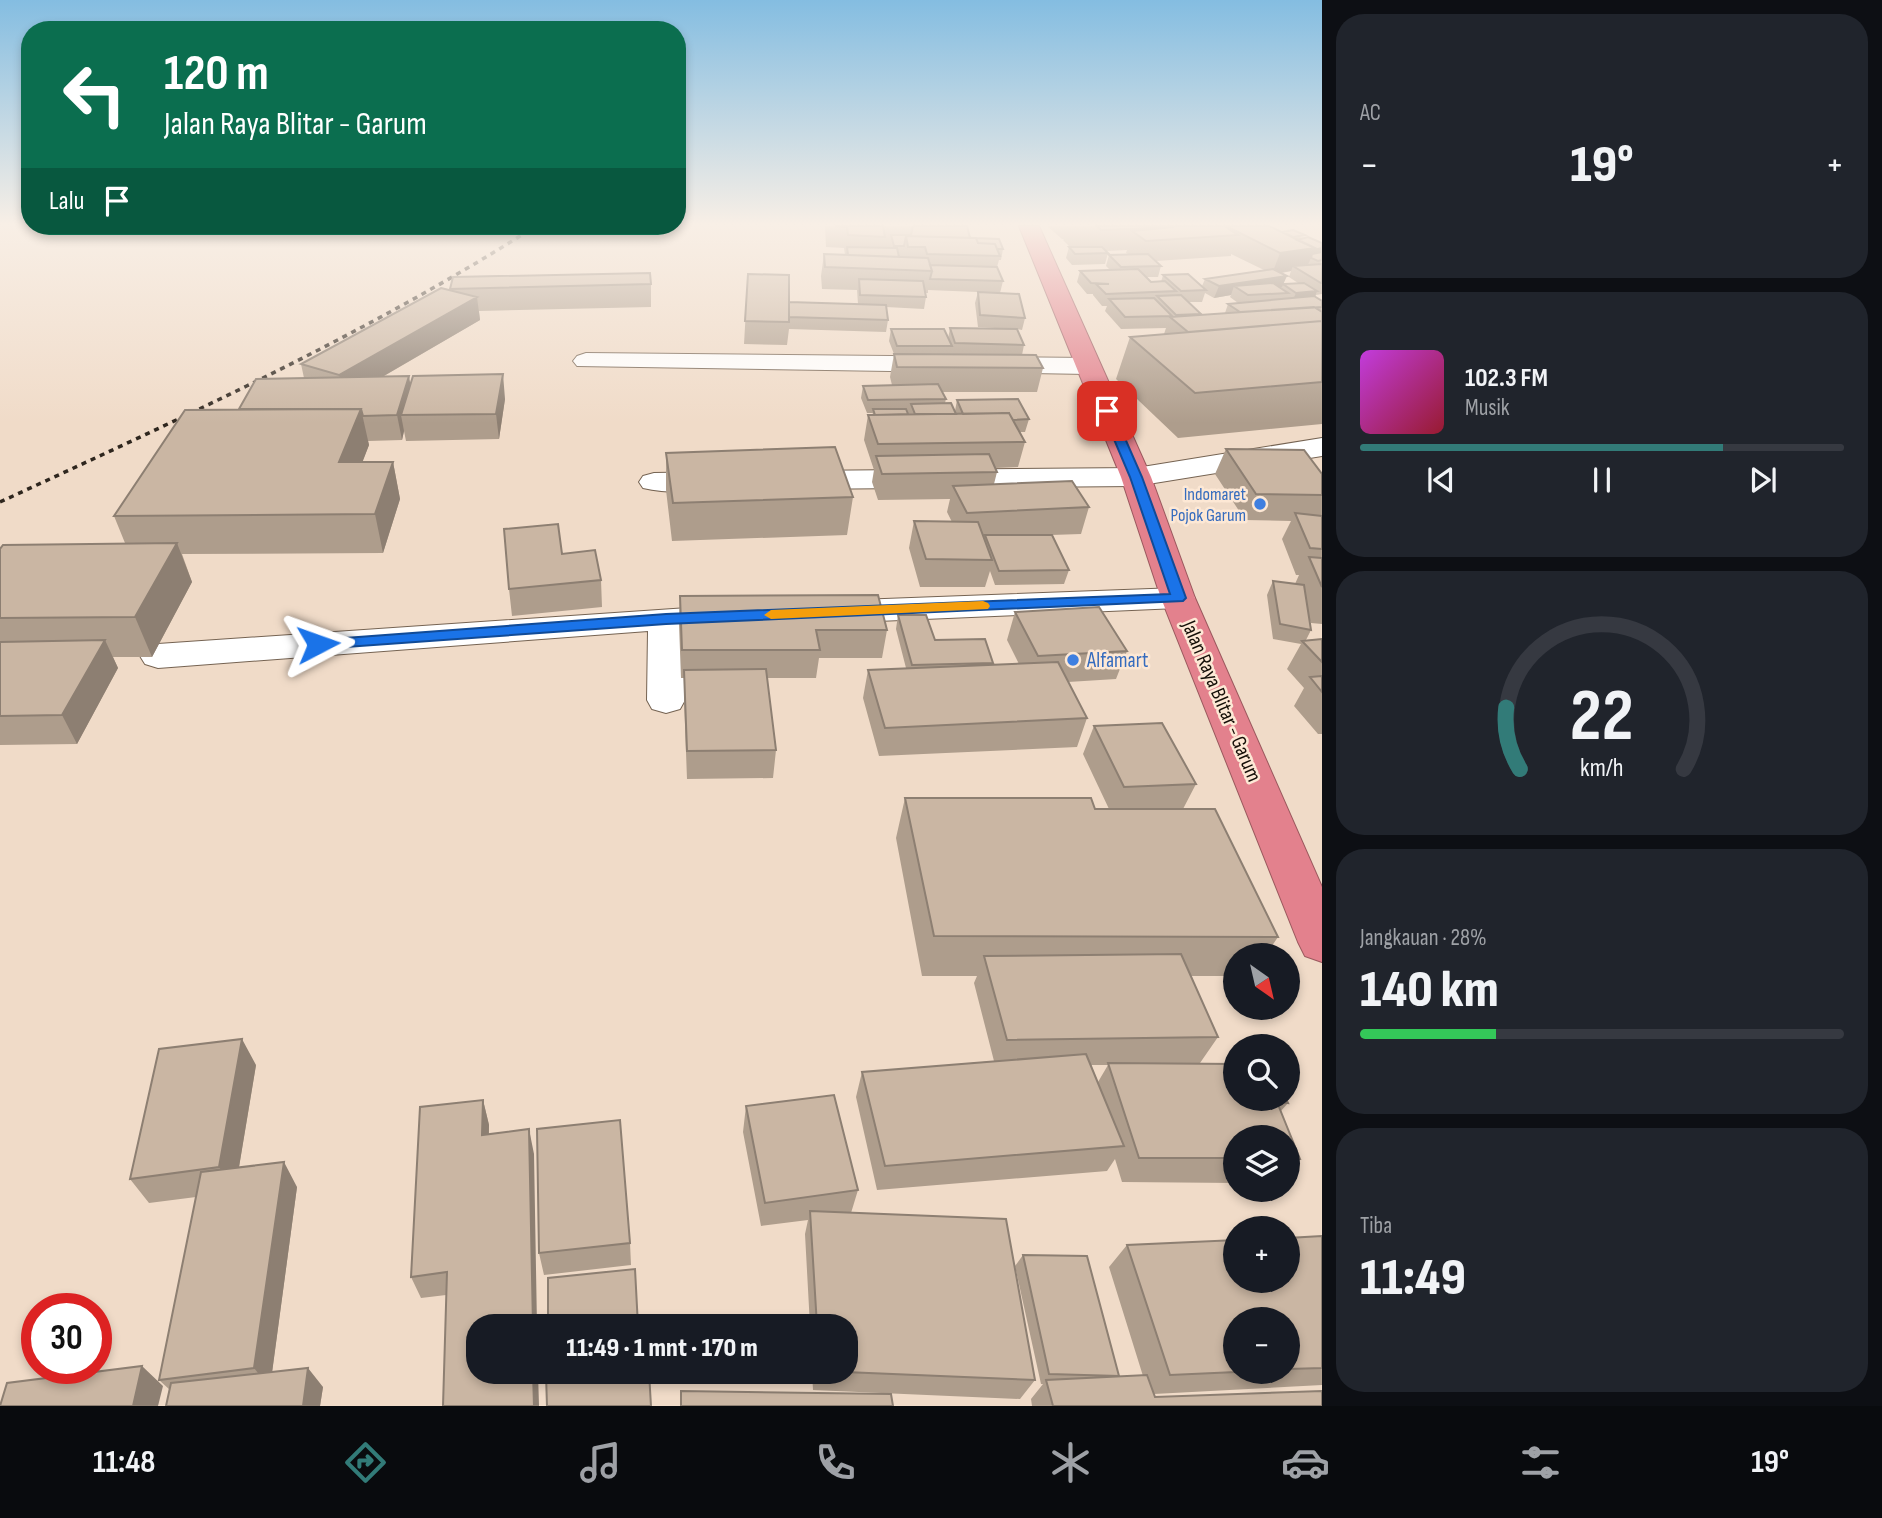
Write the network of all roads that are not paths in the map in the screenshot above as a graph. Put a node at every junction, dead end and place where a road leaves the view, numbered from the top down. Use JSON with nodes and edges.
{"nodes":[{"id":1,"x":1057,"y":292,"type":"edge"},
{"id":2,"x":586,"y":361,"type":"dead end"},
{"id":3,"x":1088,"y":366,"type":"junction"},
{"id":4,"x":1322,"y":447,"type":"edge"},
{"id":5,"x":1136,"y":477,"type":"junction"},
{"id":6,"x":654,"y":482,"type":"dead end"},
{"id":7,"x":1178,"y":598,"type":"junction"},
{"id":8,"x":804,"y":613,"type":"edge"},
{"id":9,"x":763,"y":615,"type":"edge"},
{"id":10,"x":666,"y":619,"type":"junction"},
{"id":11,"x":158,"y":656,"type":"dead end"},
{"id":12,"x":666,"y":700,"type":"dead end"},
{"id":13,"x":1322,"y":942,"type":"edge"}],
"edges":[{"from":1,"to":3,"type":"highway","name":"Jalan Raya Blitar - Garum"},
{"from":2,"to":3,"type":"street"},
{"from":3,"to":5,"type":"highway","name":"Jalan Raya Blitar - Garum"},
{"from":4,"to":5,"type":"street"},
{"from":5,"to":6,"type":"street"},
{"from":5,"to":7,"type":"highway","name":"Jalan Raya Blitar - Garum"},
{"from":7,"to":8,"type":"street"},
{"from":7,"to":13,"type":"highway","name":"Jalan Raya Blitar - Garum"},
{"from":9,"to":10,"type":"street"},
{"from":10,"to":11,"type":"street"},
{"from":10,"to":12,"type":"street"}]}
